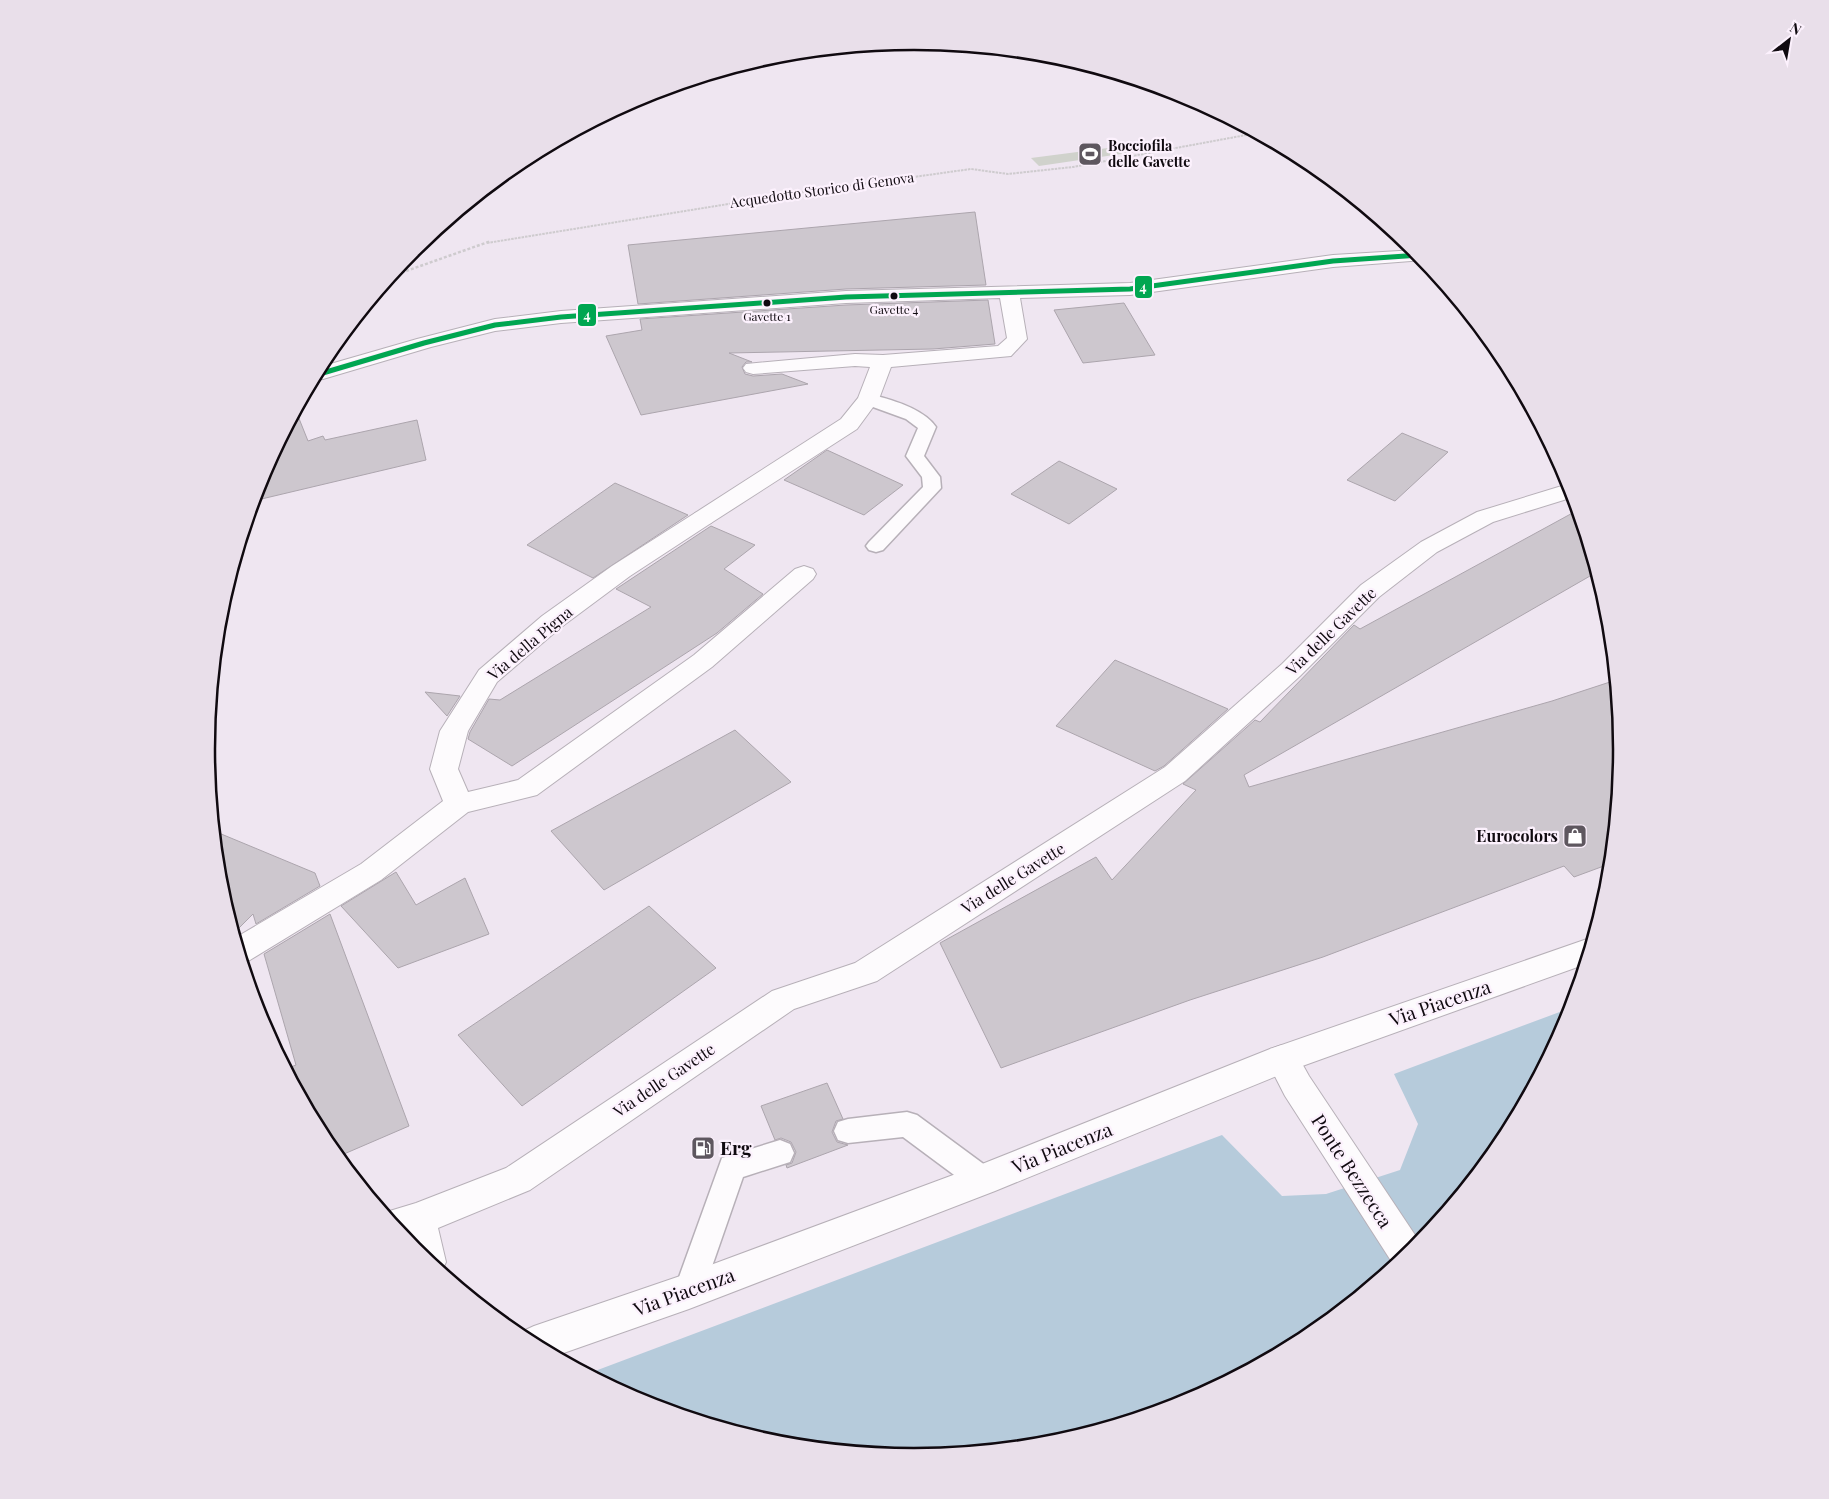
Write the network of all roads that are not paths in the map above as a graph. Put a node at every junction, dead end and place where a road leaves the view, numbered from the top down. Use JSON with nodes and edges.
{"nodes":[{"id":1,"x":1410,"y":256,"type":"edge"},
{"id":2,"x":1009,"y":293,"type":"junction"},
{"id":3,"x":883,"y":361,"type":"junction"},
{"id":4,"x":753,"y":368,"type":"dead end"},
{"id":5,"x":326,"y":372,"type":"edge"},
{"id":6,"x":868,"y":399,"type":"junction"},
{"id":7,"x":1565,"y":492,"type":"edge"},
{"id":8,"x":876,"y":546,"type":"dead end"},
{"id":9,"x":804,"y":574,"type":"dead end"},
{"id":10,"x":459,"y":804,"type":"junction"},
{"id":11,"x":244,"y":948,"type":"edge"},
{"id":12,"x":1583,"y":953,"type":"edge"},
{"id":13,"x":1289,"y":1073,"type":"junction"},
{"id":14,"x":848,"y":1131,"type":"dead end"},
{"id":15,"x":780,"y":1153,"type":"dead end"},
{"id":16,"x":983,"y":1180,"type":"junction"},
{"id":17,"x":406,"y":1223,"type":"edge"},
{"id":18,"x":415,"y":1238,"type":"edge"},
{"id":19,"x":1404,"y":1249,"type":"edge"},
{"id":20,"x":690,"y":1291,"type":"junction"},
{"id":21,"x":543,"y":1342,"type":"edge"}],
"edges":[{"from":1,"to":2,"type":"street"},
{"from":2,"to":3,"type":"street"},
{"from":2,"to":5,"type":"street"},
{"from":3,"to":4,"type":"street"},
{"from":3,"to":6,"type":"street","name":"Via della Pigna"},
{"from":6,"to":8,"type":"lane"},
{"from":6,"to":10,"type":"street","name":"Via della Pigna"},
{"from":7,"to":17,"type":"street","name":"Via delle Gavette"},
{"from":9,"to":10,"type":"street"},
{"from":10,"to":11,"type":"street"},
{"from":12,"to":13,"type":"street","name":"Via Piacenza"},
{"from":13,"to":16,"type":"street","name":"Via Piacenza"},
{"from":13,"to":19,"type":"street","name":"Ponte Bezzecca"},
{"from":14,"to":16,"type":"lane"},
{"from":15,"to":20,"type":"lane"},
{"from":16,"to":20,"type":"street","name":"Via Piacenza"},
{"from":17,"to":18,"type":"street","name":"Via delle Gavette"},
{"from":20,"to":21,"type":"street","name":"Via Piacenza"}]}
